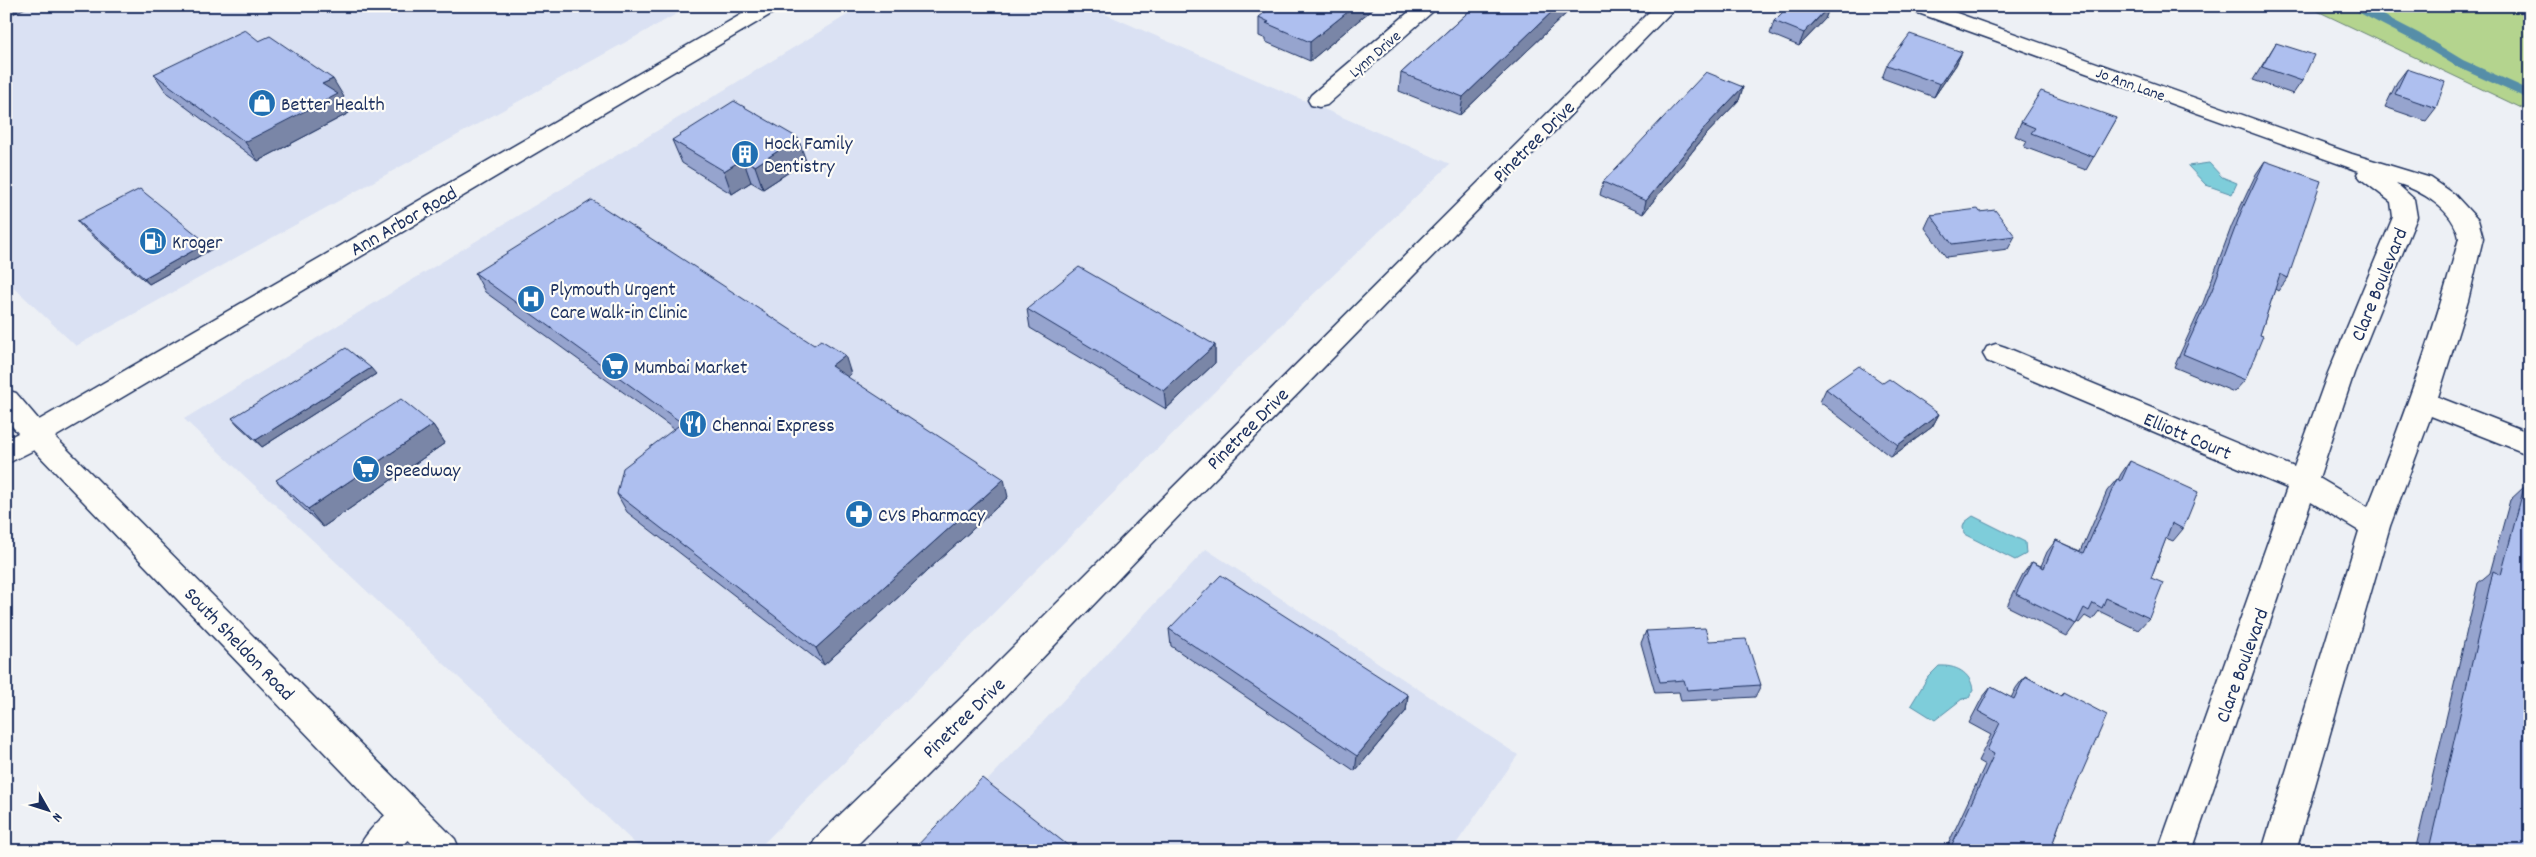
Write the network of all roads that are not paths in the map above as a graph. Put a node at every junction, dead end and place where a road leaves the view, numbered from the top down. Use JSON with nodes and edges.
{"nodes":[{"id":1,"x":770,"y":6,"type":"edge"},
{"id":2,"x":1429,"y":6,"type":"edge"},
{"id":3,"x":1667,"y":6,"type":"edge"},
{"id":4,"x":1918,"y":6,"type":"edge"},
{"id":5,"x":1319,"y":100,"type":"dead end"},
{"id":6,"x":2344,"y":159,"type":"junction"},
{"id":7,"x":1996,"y":354,"type":"dead end"},
{"id":8,"x":6,"y":400,"type":"edge"},
{"id":9,"x":2423,"y":402,"type":"junction"},
{"id":10,"x":36,"y":435,"type":"junction"},
{"id":11,"x":2530,"y":444,"type":"edge"},
{"id":12,"x":6,"y":453,"type":"edge"},
{"id":13,"x":2305,"y":484,"type":"junction"},
{"id":14,"x":2375,"y":526,"type":"junction"},
{"id":15,"x":408,"y":817,"type":"junction"},
{"id":16,"x":374,"y":851,"type":"edge"},
{"id":17,"x":443,"y":851,"type":"edge"},
{"id":18,"x":827,"y":851,"type":"edge"},
{"id":19,"x":2175,"y":851,"type":"edge"},
{"id":20,"x":2279,"y":851,"type":"edge"}],
"edges":[{"from":1,"to":10,"type":"street","name":"Ann Arbor Road"},
{"from":2,"to":5,"type":"street","name":"Lynn Drive"},
{"from":3,"to":18,"type":"street","name":"Pinetree Drive"},
{"from":4,"to":6,"type":"street","name":"Jo Ann Lane"},
{"from":6,"to":9,"type":"street"},
{"from":6,"to":13,"type":"street","name":"Clare Boulevard"},
{"from":7,"to":13,"type":"street","name":"Elliott Court"},
{"from":8,"to":10,"type":"street","name":"South Sheldon Road"},
{"from":9,"to":11,"type":"street"},
{"from":9,"to":14,"type":"street"},
{"from":10,"to":12,"type":"street","name":"Ann Arbor Road"},
{"from":10,"to":15,"type":"street","name":"South Sheldon Road"},
{"from":13,"to":14,"type":"street","name":"Elliott Court"},
{"from":13,"to":19,"type":"street","name":"Clare Boulevard"},
{"from":14,"to":20,"type":"street"},
{"from":15,"to":16,"type":"street"},
{"from":15,"to":17,"type":"street","name":"South Sheldon Road"}]}
